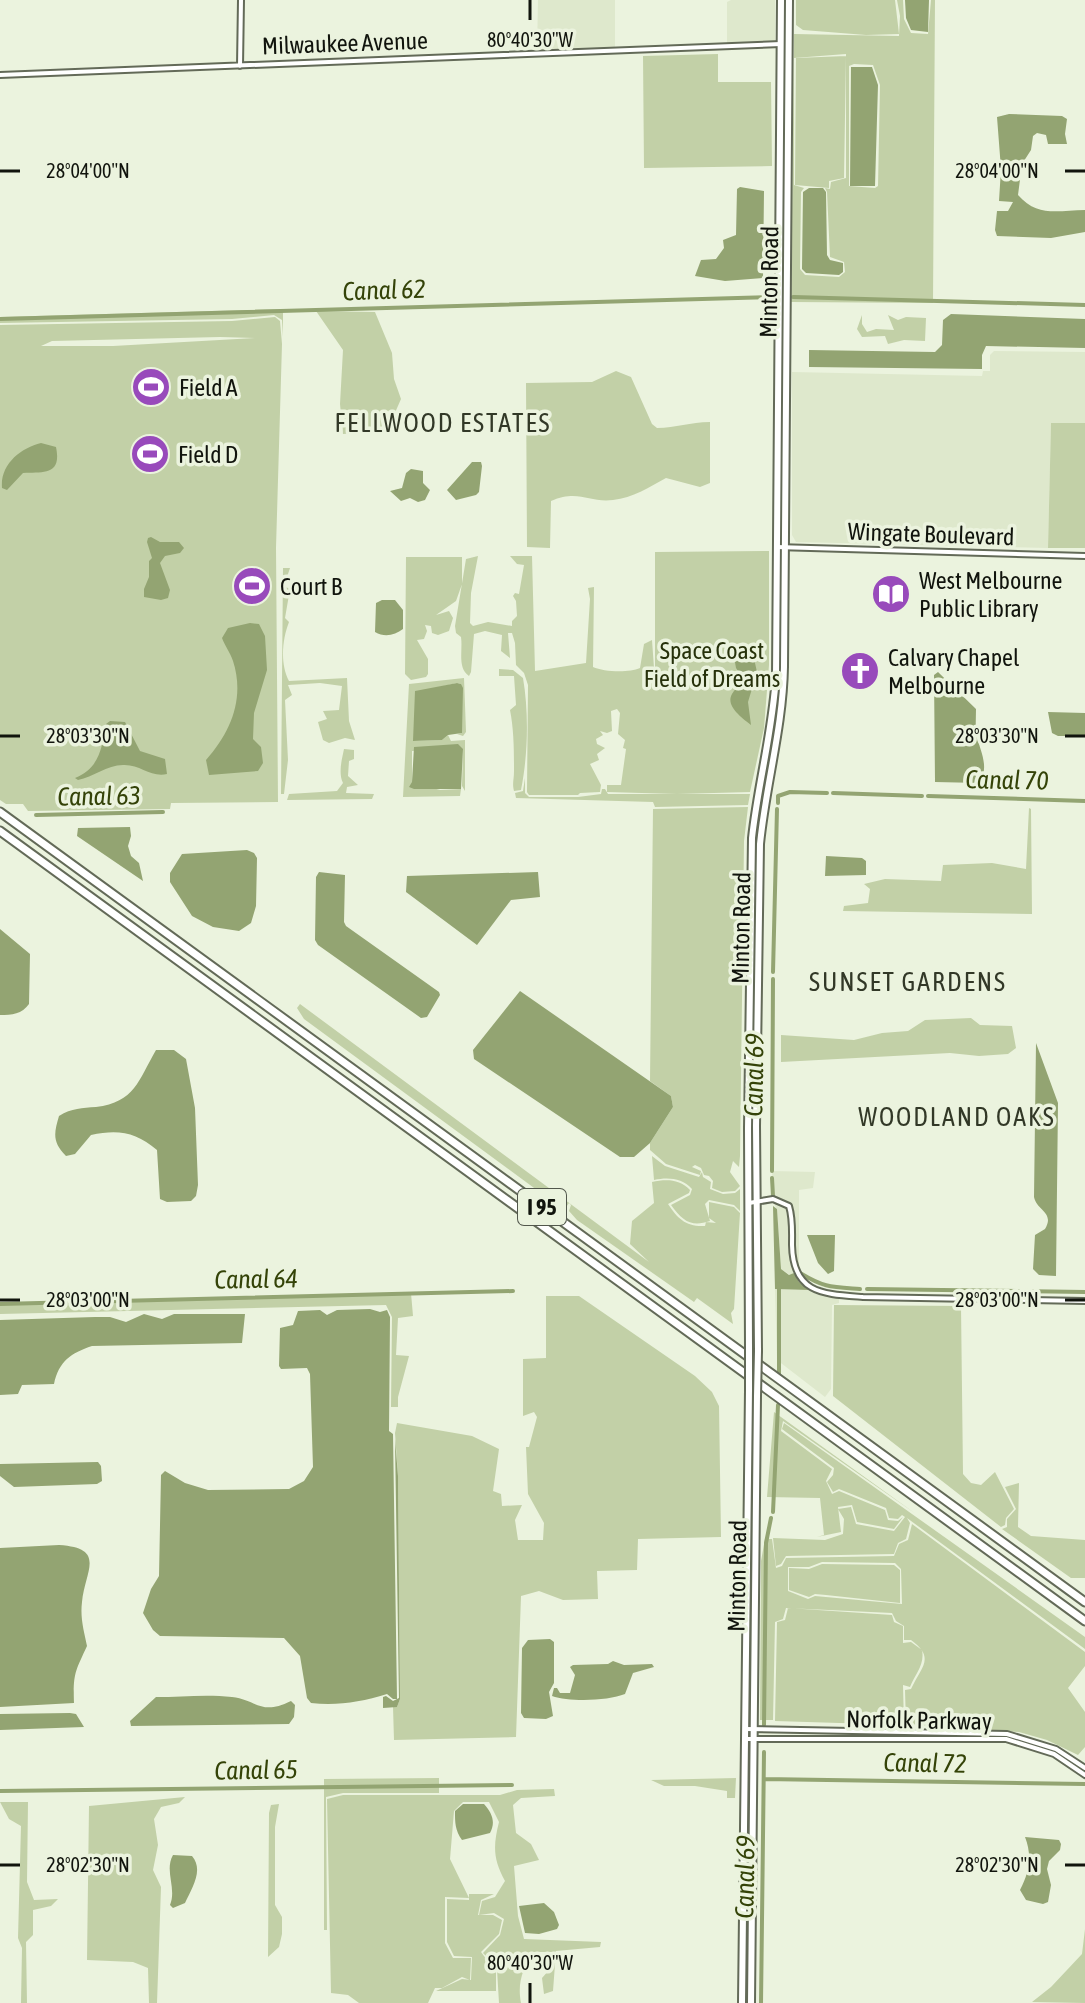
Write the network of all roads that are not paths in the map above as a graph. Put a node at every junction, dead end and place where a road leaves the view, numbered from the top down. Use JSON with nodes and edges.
{"nodes":[{"id":1,"x":241,"y":0,"type":"edge"},
{"id":2,"x":781,"y":0,"type":"edge"},
{"id":3,"x":789,"y":0,"type":"edge"},
{"id":4,"x":784,"y":44,"type":"junction"},
{"id":5,"x":240,"y":66,"type":"junction"},
{"id":6,"x":0,"y":75,"type":"edge"},
{"id":7,"x":776,"y":547,"type":"junction"},
{"id":8,"x":784,"y":548,"type":"junction"},
{"id":9,"x":1085,"y":556,"type":"edge"},
{"id":10,"x":784,"y":667,"type":"junction"},
{"id":11,"x":776,"y":675,"type":"junction"},
{"id":12,"x":784,"y":683,"type":"junction"},
{"id":13,"x":0,"y":812,"type":"edge"},
{"id":14,"x":0,"y":831,"type":"edge"},
{"id":15,"x":748,"y":1200,"type":"junction"},
{"id":16,"x":757,"y":1200,"type":"junction"},
{"id":17,"x":1085,"y":1301,"type":"edge"},
{"id":18,"x":1085,"y":1602,"type":"edge"},
{"id":19,"x":1085,"y":1621,"type":"edge"},
{"id":20,"x":745,"y":1729,"type":"junction"},
{"id":21,"x":753,"y":1729,"type":"junction"},
{"id":22,"x":745,"y":1739,"type":"junction"},
{"id":23,"x":753,"y":1739,"type":"junction"},
{"id":24,"x":1085,"y":1768,"type":"edge"},
{"id":25,"x":1085,"y":1775,"type":"edge"},
{"id":26,"x":742,"y":2003,"type":"edge"},
{"id":27,"x":751,"y":2003,"type":"edge"}],
"edges":[{"from":1,"to":5,"type":"street"},
{"from":2,"to":4,"type":"main road","name":"Minton Road"},
{"from":3,"to":4,"type":"main road","name":"Minton Road"},
{"from":4,"to":5,"type":"street","name":"Milwaukee Avenue"},
{"from":4,"to":7,"type":"main road","name":"Minton Road"},
{"from":4,"to":8,"type":"main road","name":"Minton Road"},
{"from":5,"to":6,"type":"street","name":"Milwaukee Avenue"},
{"from":7,"to":8,"type":"street","name":"Wingate Boulevard"},
{"from":7,"to":11,"type":"main road","name":"Minton Road"},
{"from":8,"to":9,"type":"street","name":"Wingate Boulevard"},
{"from":8,"to":10,"type":"main road","name":"Minton Road"},
{"from":10,"to":11,"type":"main road"},
{"from":10,"to":12,"type":"main road","name":"Minton Road"},
{"from":11,"to":12,"type":"main road"},
{"from":11,"to":15,"type":"main road","name":"Minton Road"},
{"from":12,"to":16,"type":"main road","name":"Minton Road"},
{"from":13,"to":18,"type":"highway","number":"I 95"},
{"from":14,"to":19,"type":"highway","number":"I 95"},
{"from":15,"to":16,"type":"street"},
{"from":15,"to":20,"type":"main road","name":"Minton Road","bridge":true},
{"from":16,"to":17,"type":"street"},
{"from":16,"to":21,"type":"main road","name":"Minton Road","bridge":true},
{"from":20,"to":21,"type":"street","name":"Norfolk Parkway"},
{"from":20,"to":22,"type":"main road","name":"Minton Road"},
{"from":21,"to":23,"type":"main road","name":"Minton Road"},
{"from":21,"to":24,"type":"street","name":"Norfolk Parkway"},
{"from":22,"to":23,"type":"street","name":"Norfolk Parkway"},
{"from":22,"to":26,"type":"main road","name":"Minton Road"},
{"from":23,"to":25,"type":"street","name":"Norfolk Parkway"},
{"from":23,"to":27,"type":"main road","name":"Minton Road"}]}
